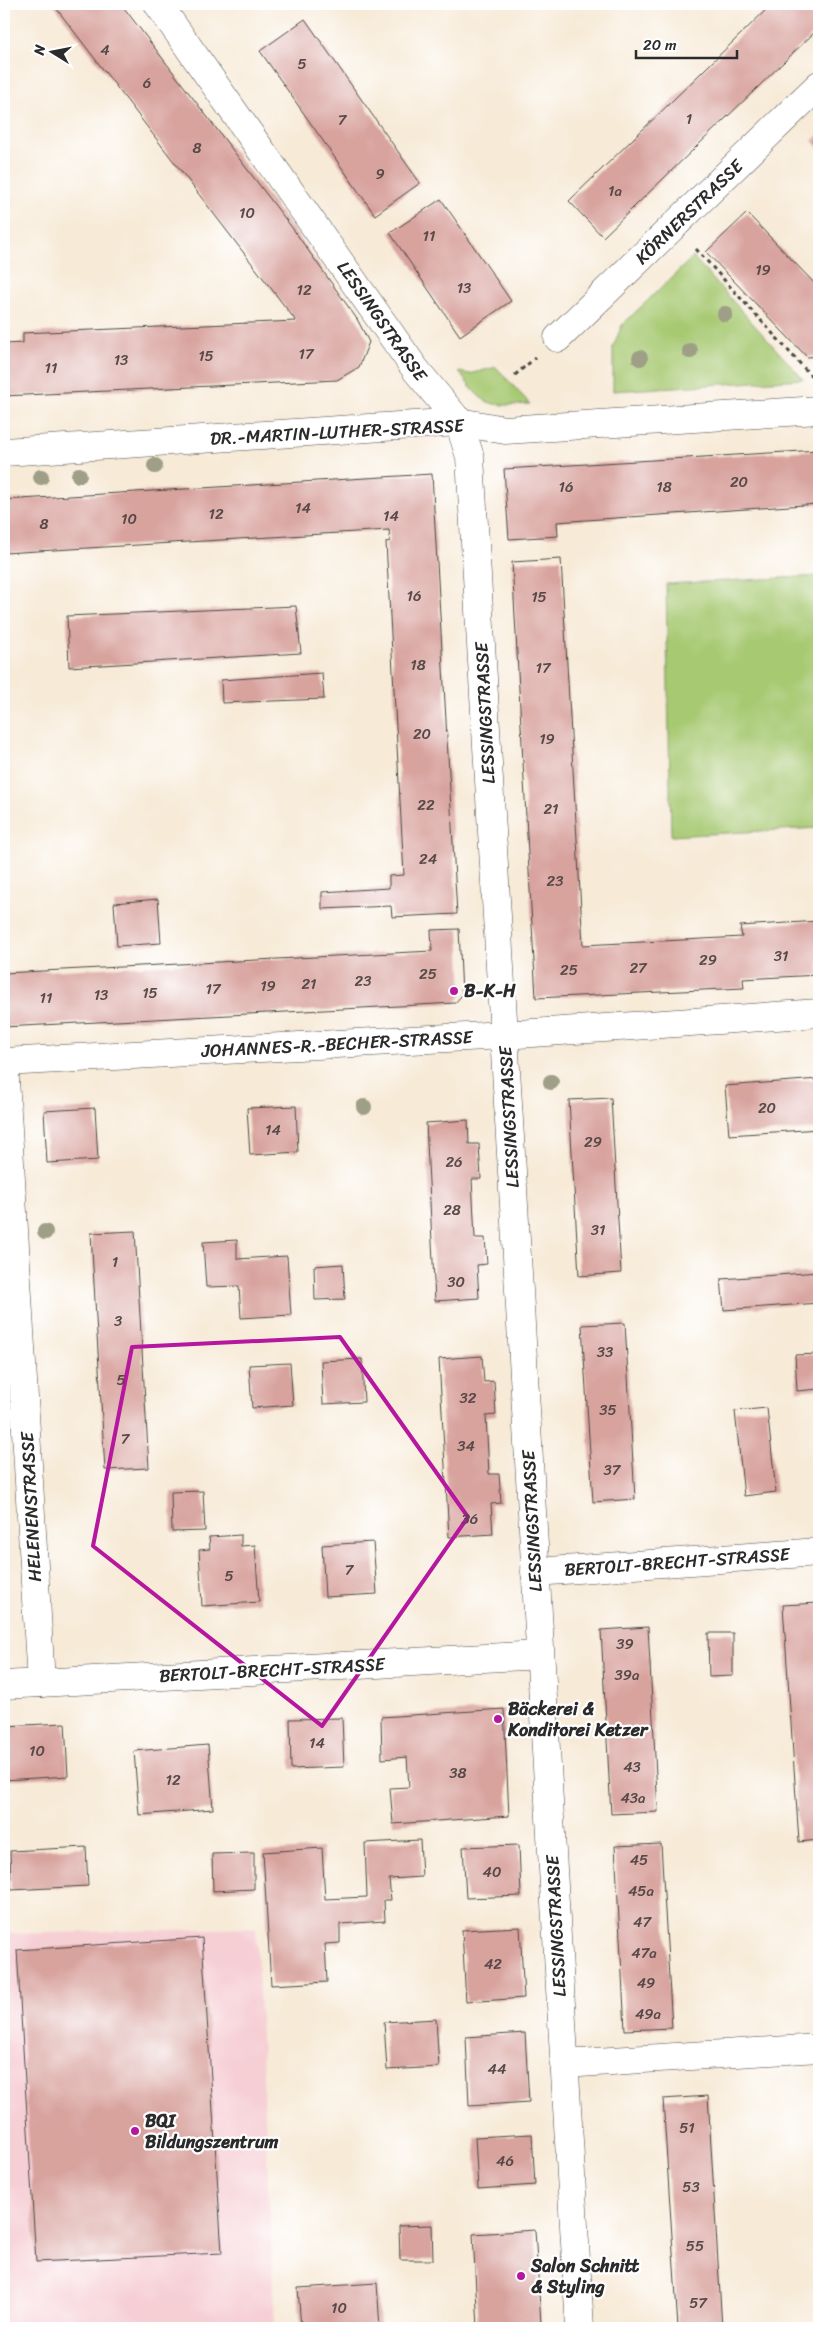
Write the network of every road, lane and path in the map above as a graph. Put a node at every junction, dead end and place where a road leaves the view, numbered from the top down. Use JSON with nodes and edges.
{"nodes":[{"id":1,"x":158,"y":4,"type":"edge"},
{"id":2,"x":819,"y":85,"type":"edge"},
{"id":3,"x":675,"y":226,"type":"junction"},
{"id":4,"x":558,"y":338,"type":"dead end"},
{"id":5,"x":819,"y":385,"type":"edge"},
{"id":6,"x":819,"y":410,"type":"edge"},
{"id":7,"x":459,"y":422,"type":"junction"},
{"id":8,"x":4,"y":452,"type":"edge"},
{"id":9,"x":819,"y":1013,"type":"edge"},
{"id":10,"x":504,"y":1035,"type":"junction"},
{"id":11,"x":4,"y":1062,"type":"edge"},
{"id":12,"x":819,"y":1552,"type":"edge"},
{"id":13,"x":535,"y":1572,"type":"junction"},
{"id":14,"x":540,"y":1655,"type":"junction"},
{"id":15,"x":41,"y":1683,"type":"junction"},
{"id":16,"x":4,"y":1685,"type":"edge"},
{"id":17,"x":819,"y":2048,"type":"edge"},
{"id":18,"x":564,"y":2064,"type":"junction"},
{"id":19,"x":580,"y":2328,"type":"edge"}],
"edges":[{"from":1,"to":7,"type":"street","name":"LESSINGSTRASSE"},
{"from":2,"to":3,"type":"street","name":"KÖRNERSTRASSE"},
{"from":3,"to":4,"type":"street","name":"KÖRNERSTRASSE"},
{"from":3,"to":5,"type":"path"},
{"from":6,"to":7,"type":"street","name":"DR.-MARTIN-LUTHER-STRASSE"},
{"from":7,"to":8,"type":"street","name":"DR.-MARTIN-LUTHER-STRASSE"},
{"from":7,"to":10,"type":"street","name":"LESSINGSTRASSE"},
{"from":9,"to":10,"type":"street","name":"JOHANNES-R.-BECHER-STRASSE"},
{"from":10,"to":11,"type":"street","name":"JOHANNES-R.-BECHER-STRASSE"},
{"from":10,"to":13,"type":"street","name":"LESSINGSTRASSE"},
{"from":11,"to":15,"type":"street","name":"HELENENSTRASSE"},
{"from":12,"to":13,"type":"street","name":"BERTOLT-BRECHT-STRASSE"},
{"from":13,"to":14,"type":"street","name":"LESSINGSTRASSE"},
{"from":14,"to":15,"type":"street","name":"BERTOLT-BRECHT-STRASSE"},
{"from":14,"to":18,"type":"street","name":"LESSINGSTRASSE"},
{"from":15,"to":16,"type":"street","name":"BERTOLT-BRECHT-STRASSE"},
{"from":17,"to":18,"type":"street"},
{"from":18,"to":19,"type":"street","name":"LESSINGSTRASSE"}]}
